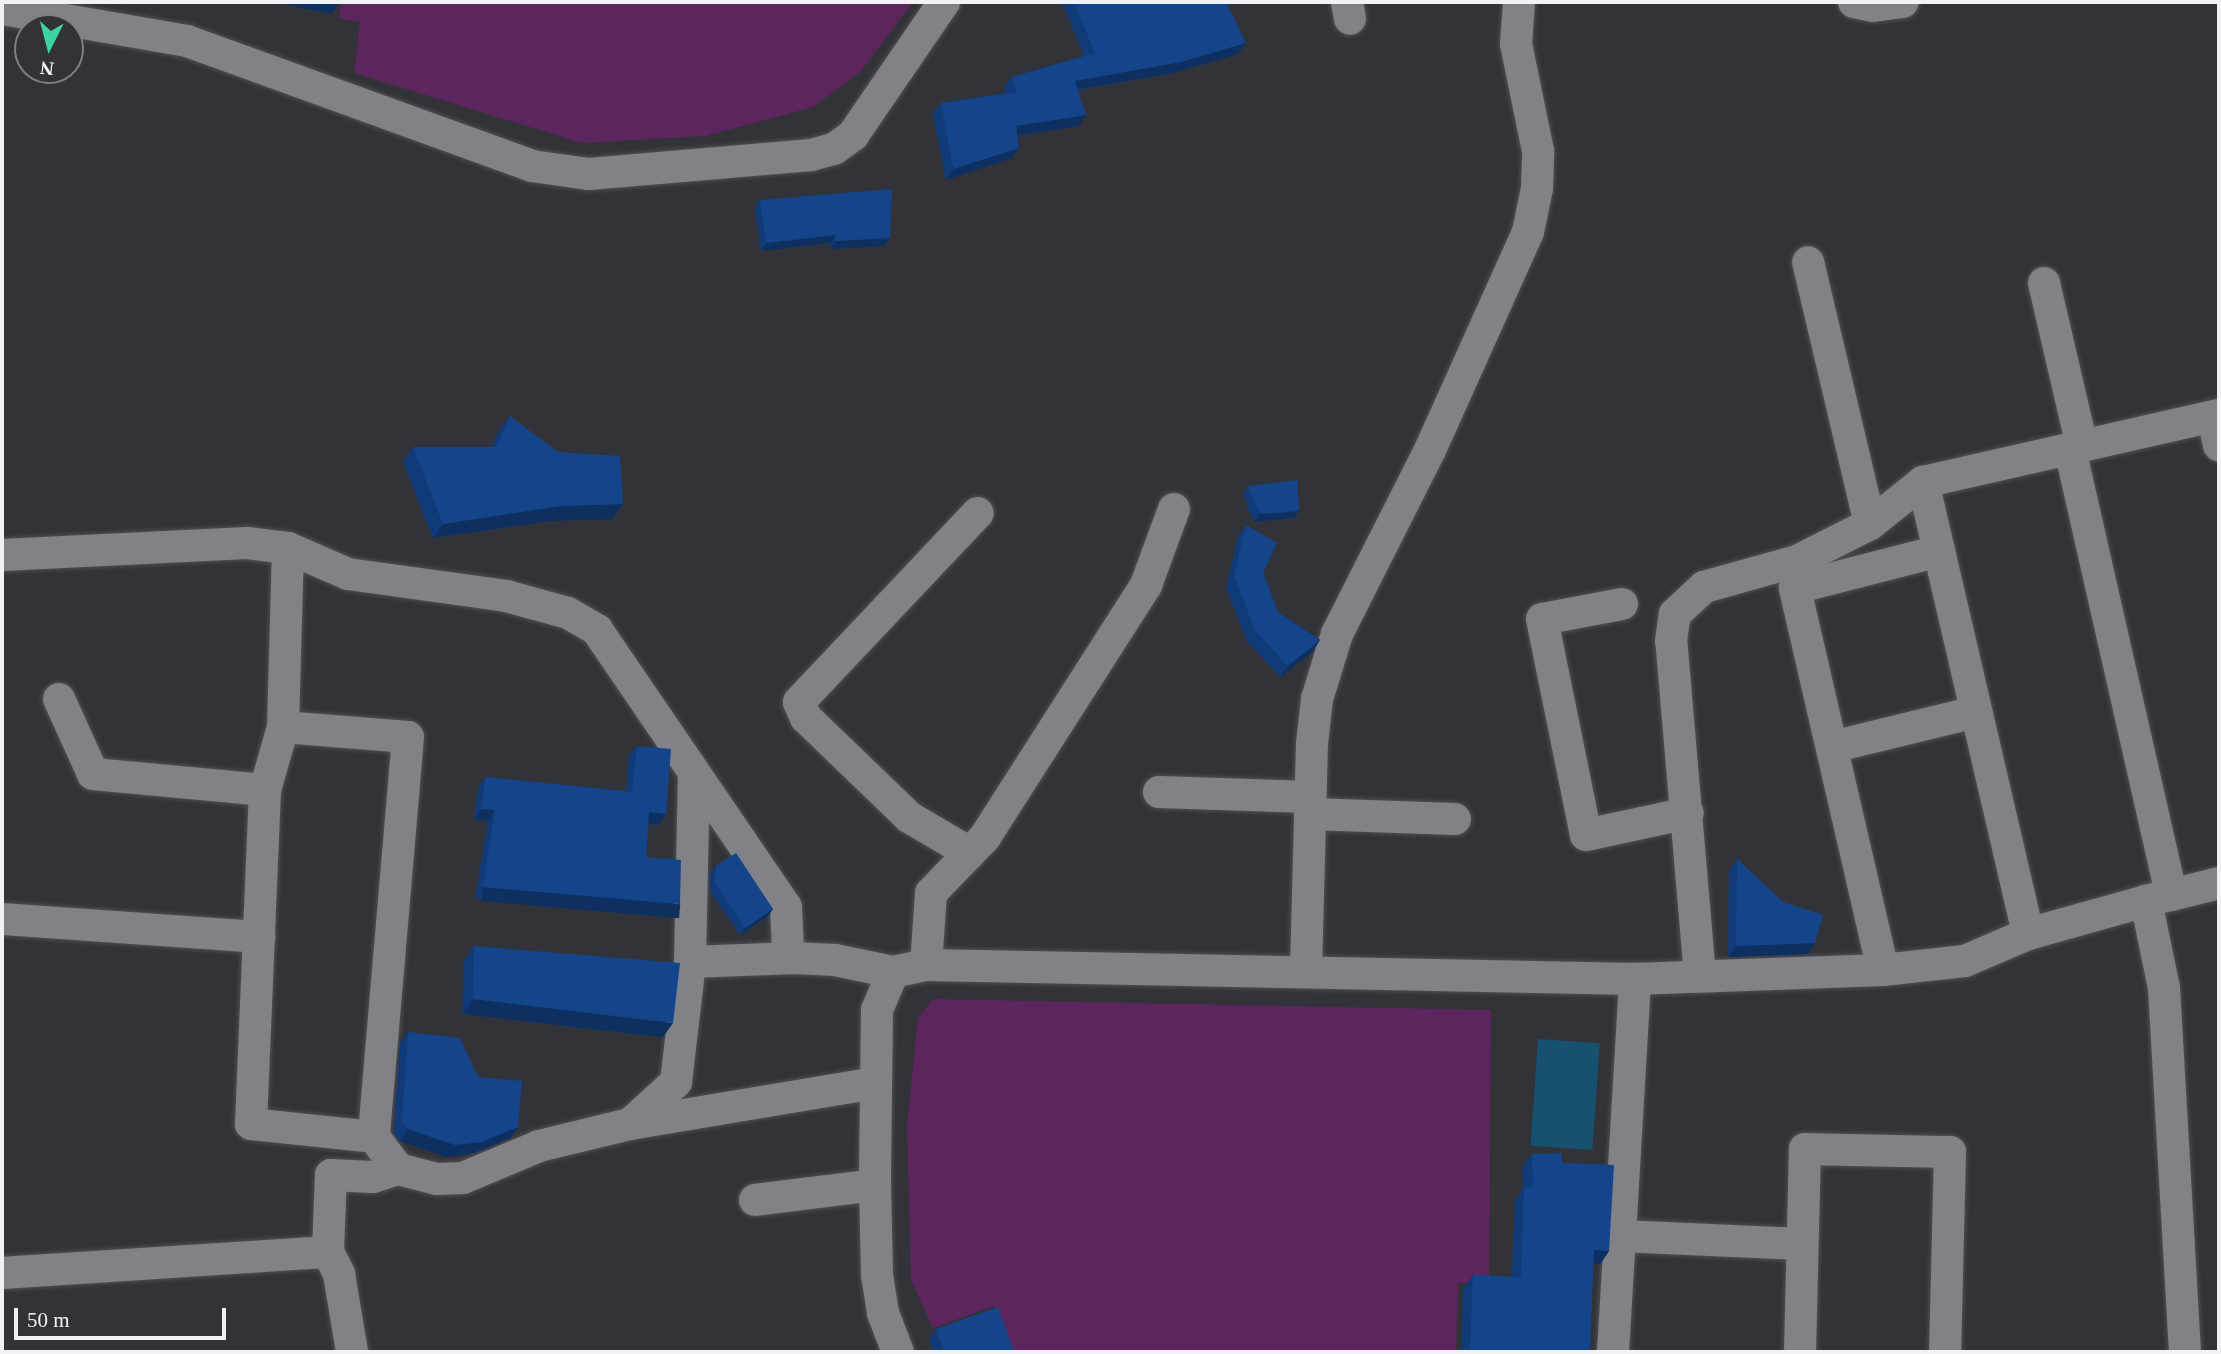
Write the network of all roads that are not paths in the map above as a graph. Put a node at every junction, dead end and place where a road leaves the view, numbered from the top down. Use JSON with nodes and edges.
{"nodes":[{"id":1,"x":944,"y":2,"type":"edge"},
{"id":2,"x":1520,"y":2,"type":"edge"},
{"id":3,"x":1854,"y":2,"type":"edge"},
{"id":4,"x":1903,"y":2,"type":"edge"},
{"id":5,"x":2,"y":9,"type":"edge"},
{"id":6,"x":1808,"y":262,"type":"dead end"},
{"id":7,"x":2045,"y":283,"type":"dead end"},
{"id":8,"x":2217,"y":425,"type":"edge"},
{"id":9,"x":2076,"y":448,"type":"junction"},
{"id":10,"x":1923,"y":482,"type":"junction"},
{"id":11,"x":1174,"y":509,"type":"dead end"},
{"id":12,"x":978,"y":513,"type":"dead end"},
{"id":13,"x":1870,"y":524,"type":"junction"},
{"id":14,"x":288,"y":548,"type":"junction"},
{"id":15,"x":1939,"y":551,"type":"junction"},
{"id":16,"x":2,"y":555,"type":"edge"},
{"id":17,"x":1622,"y":604,"type":"dead end"},
{"id":18,"x":59,"y":699,"type":"dead end"},
{"id":19,"x":1976,"y":712,"type":"junction"},
{"id":20,"x":283,"y":727,"type":"junction"},
{"id":21,"x":1832,"y":747,"type":"junction"},
{"id":22,"x":694,"y":777,"type":"junction"},
{"id":23,"x":265,"y":790,"type":"junction"},
{"id":24,"x":1159,"y":792,"type":"dead end"},
{"id":25,"x":1310,"y":805,"type":"junction"},
{"id":26,"x":1688,"y":813,"type":"junction"},
{"id":27,"x":1455,"y":820,"type":"dead end"},
{"id":28,"x":970,"y":853,"type":"junction"},
{"id":29,"x":2219,"y":883,"type":"edge"},
{"id":30,"x":2158,"y":898,"type":"junction"},
{"id":31,"x":2,"y":919,"type":"edge"},
{"id":32,"x":2028,"y":934,"type":"junction"},
{"id":33,"x":259,"y":937,"type":"junction"},
{"id":34,"x":795,"y":958,"type":"junction"},
{"id":35,"x":690,"y":962,"type":"junction"},
{"id":36,"x":926,"y":965,"type":"junction"},
{"id":37,"x":1883,"y":970,"type":"junction"},
{"id":38,"x":1306,"y":971,"type":"junction"},
{"id":39,"x":893,"y":972,"type":"junction"},
{"id":40,"x":1700,"y":976,"type":"junction"},
{"id":41,"x":1635,"y":979,"type":"junction"},
{"id":42,"x":874,"y":1083,"type":"junction"},
{"id":43,"x":631,"y":1124,"type":"junction"},
{"id":44,"x":374,"y":1137,"type":"junction"},
{"id":45,"x":398,"y":1169,"type":"junction"},
{"id":46,"x":875,"y":1185,"type":"junction"},
{"id":47,"x":755,"y":1199,"type":"dead end"},
{"id":48,"x":1619,"y":1236,"type":"junction"},
{"id":49,"x":1802,"y":1244,"type":"junction"},
{"id":50,"x":328,"y":1252,"type":"junction"},
{"id":51,"x":2,"y":1273,"type":"edge"},
{"id":52,"x":352,"y":1352,"type":"edge"},
{"id":53,"x":898,"y":1352,"type":"edge"},
{"id":54,"x":1613,"y":1352,"type":"edge"},
{"id":55,"x":1800,"y":1352,"type":"edge"},
{"id":56,"x":1945,"y":1352,"type":"edge"},
{"id":57,"x":2185,"y":1352,"type":"edge"}],
"edges":[{"from":1,"to":5,"type":"street"},
{"from":2,"to":25,"type":"street"},
{"from":3,"to":4,"type":"street"},
{"from":6,"to":13,"type":"street"},
{"from":7,"to":9,"type":"street"},
{"from":8,"to":9,"type":"street"},
{"from":9,"to":10,"type":"street"},
{"from":9,"to":30,"type":"street"},
{"from":10,"to":13,"type":"street"},
{"from":10,"to":15,"type":"street"},
{"from":11,"to":28,"type":"street"},
{"from":12,"to":28,"type":"street"},
{"from":13,"to":26,"type":"street"},
{"from":14,"to":16,"type":"street"},
{"from":14,"to":20,"type":"street"},
{"from":14,"to":22,"type":"street"},
{"from":15,"to":19,"type":"street"},
{"from":15,"to":21,"type":"street"},
{"from":17,"to":26,"type":"street"},
{"from":18,"to":23,"type":"street"},
{"from":19,"to":21,"type":"street"},
{"from":19,"to":32,"type":"street"},
{"from":20,"to":23,"type":"street"},
{"from":20,"to":44,"type":"street"},
{"from":21,"to":37,"type":"street"},
{"from":22,"to":34,"type":"street"},
{"from":22,"to":35,"type":"street"},
{"from":23,"to":33,"type":"street"},
{"from":24,"to":25,"type":"street"},
{"from":25,"to":27,"type":"street"},
{"from":25,"to":38,"type":"street"},
{"from":26,"to":40,"type":"street"},
{"from":28,"to":36,"type":"street"},
{"from":29,"to":30,"type":"street"},
{"from":30,"to":32,"type":"street"},
{"from":30,"to":57,"type":"street"},
{"from":31,"to":33,"type":"street"},
{"from":32,"to":37,"type":"street"},
{"from":33,"to":44,"type":"street"},
{"from":34,"to":35,"type":"street"},
{"from":34,"to":39,"type":"street"},
{"from":35,"to":43,"type":"street"},
{"from":36,"to":38,"type":"street"},
{"from":36,"to":39,"type":"street"},
{"from":37,"to":40,"type":"street"},
{"from":38,"to":41,"type":"street"},
{"from":39,"to":42,"type":"street"},
{"from":40,"to":41,"type":"street"},
{"from":41,"to":48,"type":"street"},
{"from":42,"to":43,"type":"street"},
{"from":42,"to":46,"type":"street"},
{"from":43,"to":45,"type":"street"},
{"from":44,"to":45,"type":"street"},
{"from":45,"to":50,"type":"street"},
{"from":46,"to":47,"type":"street"},
{"from":46,"to":53,"type":"street"},
{"from":48,"to":49,"type":"street"},
{"from":48,"to":54,"type":"street"},
{"from":49,"to":55,"type":"street"},
{"from":49,"to":56,"type":"street"},
{"from":50,"to":51,"type":"street"},
{"from":50,"to":52,"type":"street"}]}
